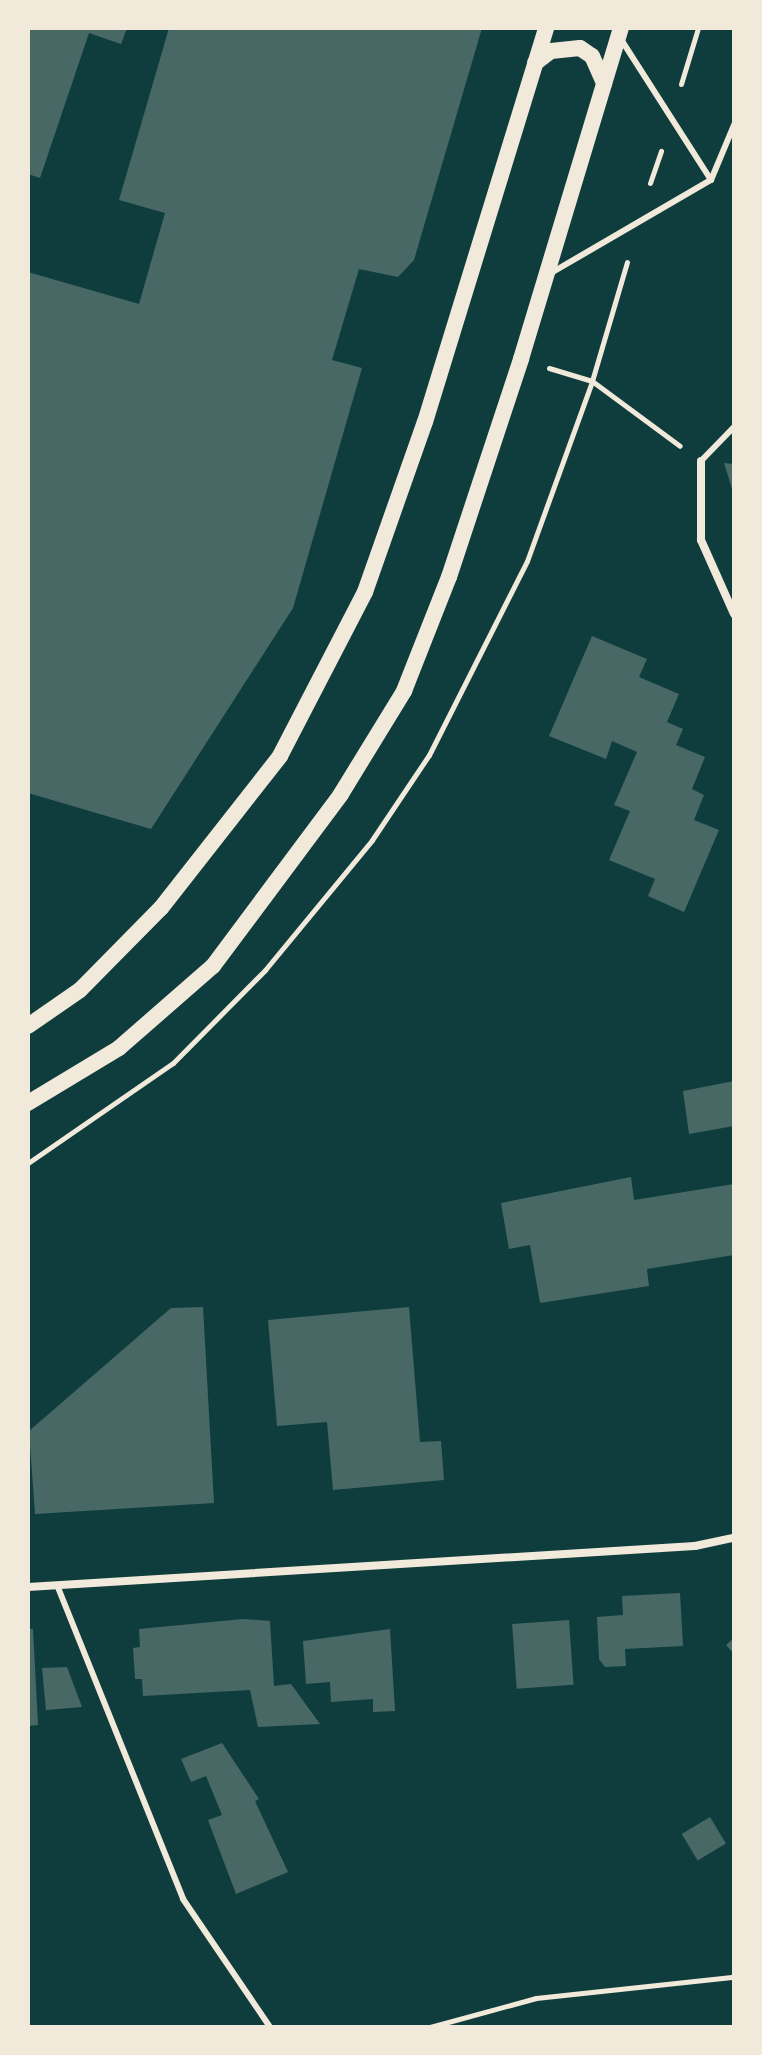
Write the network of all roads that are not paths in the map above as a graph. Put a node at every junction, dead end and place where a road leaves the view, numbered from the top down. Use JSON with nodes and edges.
{"nodes":[{"id":1,"x":546,"y":28,"type":"edge"},
{"id":2,"x":620,"y":32,"type":"edge"},
{"id":3,"x":535,"y":63,"type":"junction"},
{"id":4,"x":604,"y":83,"type":"junction"},
{"id":5,"x":734,"y":125,"type":"edge"},
{"id":6,"x":711,"y":180,"type":"junction"},
{"id":7,"x":548,"y":275,"type":"junction"},
{"id":8,"x":734,"y":427,"type":"edge"},
{"id":9,"x":701,"y":461,"type":"joint"},
{"id":10,"x":734,"y":614,"type":"edge"},
{"id":11,"x":28,"y":1026,"type":"edge"},
{"id":12,"x":28,"y":1103,"type":"edge"},
{"id":13,"x":734,"y":1538,"type":"edge"},
{"id":14,"x":57,"y":1585,"type":"junction"},
{"id":15,"x":28,"y":1587,"type":"edge"},
{"id":16,"x":270,"y":2027,"type":"edge"}],
"edges":[{"from":1,"to":3,"type":"main road"},
{"from":2,"to":4,"type":"main road"},
{"from":2,"to":6,"type":"lane"},
{"from":3,"to":4,"type":"main road"},
{"from":3,"to":11,"type":"main road"},
{"from":4,"to":7,"type":"main road"},
{"from":5,"to":6,"type":"lane"},
{"from":6,"to":7,"type":"lane"},
{"from":7,"to":12,"type":"main road"},
{"from":8,"to":9,"type":"lane"},
{"from":9,"to":10,"type":"street"},
{"from":13,"to":14,"type":"street"},
{"from":14,"to":15,"type":"street"},
{"from":14,"to":16,"type":"lane"}]}
